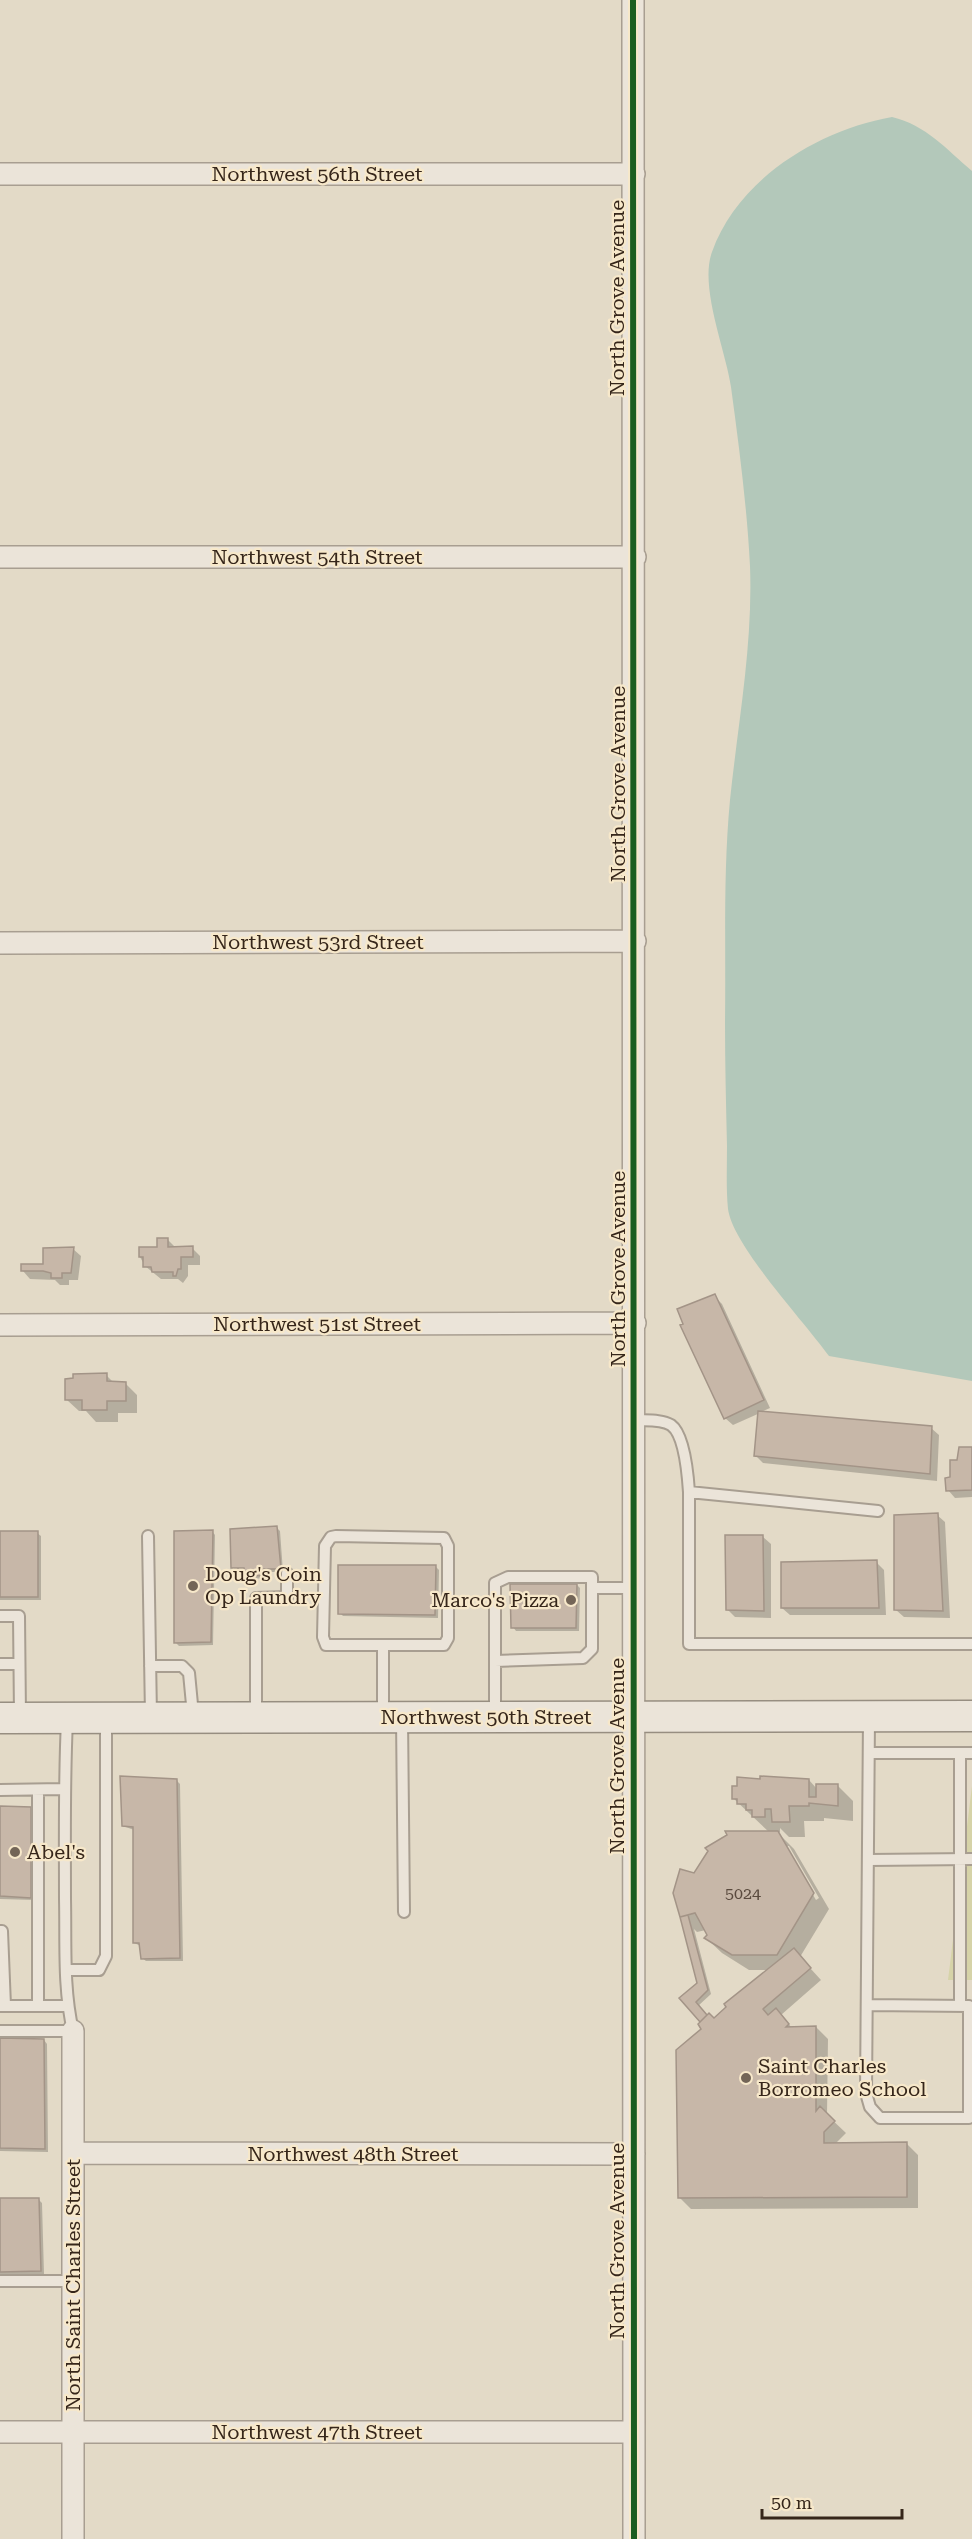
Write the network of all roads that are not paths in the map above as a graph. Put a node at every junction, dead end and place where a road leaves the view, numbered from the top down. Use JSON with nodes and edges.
{"nodes":[{"id":1,"x":633,"y":0,"type":"edge"},
{"id":2,"x":0,"y":174,"type":"edge"},
{"id":3,"x":634,"y":174,"type":"junction"},
{"id":4,"x":0,"y":557,"type":"edge"},
{"id":5,"x":635,"y":557,"type":"junction"},
{"id":6,"x":635,"y":941,"type":"junction"},
{"id":7,"x":0,"y":943,"type":"edge"},
{"id":8,"x":635,"y":1323,"type":"junction"},
{"id":9,"x":0,"y":1325,"type":"edge"},
{"id":10,"x":634,"y":1420,"type":"junction"},
{"id":11,"x":689,"y":1492,"type":"junction"},
{"id":12,"x":878,"y":1511,"type":"dead end"},
{"id":13,"x":148,"y":1536,"type":"dead end"},
{"id":14,"x":287,"y":1573,"type":"dead end"},
{"id":15,"x":592,"y":1588,"type":"junction"},
{"id":16,"x":634,"y":1588,"type":"junction"},
{"id":17,"x":0,"y":1616,"type":"edge"},
{"id":18,"x":972,"y":1644,"type":"edge"},
{"id":19,"x":382,"y":1647,"type":"junction"},
{"id":20,"x":495,"y":1660,"type":"junction"},
{"id":21,"x":0,"y":1664,"type":"edge"},
{"id":22,"x":19,"y":1664,"type":"junction"},
{"id":23,"x":150,"y":1666,"type":"junction"},
{"id":24,"x":869,"y":1715,"type":"junction"},
{"id":25,"x":972,"y":1716,"type":"edge"},
{"id":26,"x":392,"y":1717,"type":"junction"},
{"id":27,"x":495,"y":1717,"type":"junction"},
{"id":28,"x":634,"y":1717,"type":"junction"},
{"id":29,"x":10,"y":1718,"type":"edge"},
{"id":30,"x":68,"y":1718,"type":"junction"},
{"id":31,"x":106,"y":1718,"type":"junction"},
{"id":32,"x":151,"y":1718,"type":"junction"},
{"id":33,"x":193,"y":1718,"type":"junction"},
{"id":34,"x":256,"y":1718,"type":"junction"},
{"id":35,"x":869,"y":1753,"type":"junction"},
{"id":36,"x":960,"y":1753,"type":"junction"},
{"id":37,"x":972,"y":1753,"type":"edge"},
{"id":38,"x":63,"y":1789,"type":"junction"},
{"id":39,"x":0,"y":1790,"type":"edge"},
{"id":40,"x":38,"y":1790,"type":"junction"},
{"id":41,"x":960,"y":1859,"type":"junction"},
{"id":42,"x":972,"y":1859,"type":"edge"},
{"id":43,"x":869,"y":1860,"type":"junction"},
{"id":44,"x":404,"y":1912,"type":"dead end"},
{"id":45,"x":0,"y":1931,"type":"edge"},
{"id":46,"x":66,"y":1970,"type":"junction"},
{"id":47,"x":868,"y":2005,"type":"junction"},
{"id":48,"x":2,"y":2006,"type":"edge"},
{"id":49,"x":38,"y":2006,"type":"junction"},
{"id":50,"x":67,"y":2006,"type":"junction"},
{"id":51,"x":960,"y":2006,"type":"junction"},
{"id":52,"x":0,"y":2031,"type":"edge"},
{"id":53,"x":73,"y":2031,"type":"junction"},
{"id":54,"x":73,"y":2154,"type":"junction"},
{"id":55,"x":634,"y":2154,"type":"junction"},
{"id":56,"x":0,"y":2281,"type":"edge"},
{"id":57,"x":73,"y":2281,"type":"junction"},
{"id":58,"x":0,"y":2432,"type":"edge"},
{"id":59,"x":73,"y":2432,"type":"junction"},
{"id":60,"x":633,"y":2432,"type":"junction"},
{"id":61,"x":73,"y":2539,"type":"edge"},
{"id":62,"x":633,"y":2539,"type":"edge"}],
"edges":[{"from":1,"to":3,"type":"street","name":"North Grove Avenue"},
{"from":2,"to":3,"type":"street","name":"Northwest 56th Street"},
{"from":3,"to":5,"type":"street","name":"North Grove Avenue"},
{"from":4,"to":5,"type":"street","name":"Northwest 54th Street"},
{"from":5,"to":6,"type":"street","name":"North Grove Avenue"},
{"from":6,"to":7,"type":"street","name":"Northwest 53rd Street"},
{"from":6,"to":8,"type":"street","name":"North Grove Avenue"},
{"from":8,"to":9,"type":"street","name":"Northwest 51st Street"},
{"from":8,"to":10,"type":"street","name":"North Grove Avenue"},
{"from":10,"to":11,"type":"lane"},
{"from":10,"to":16,"type":"street","name":"North Grove Avenue"},
{"from":11,"to":12,"type":"lane"},
{"from":11,"to":18,"type":"lane"},
{"from":13,"to":23,"type":"lane"},
{"from":14,"to":34,"type":"lane"},
{"from":15,"to":16,"type":"lane"},
{"from":15,"to":20,"type":"lane"},
{"from":15,"to":20,"type":"lane"},
{"from":16,"to":28,"type":"street","name":"North Grove Avenue"},
{"from":17,"to":22,"type":"lane"},
{"from":19,"to":19,"type":"lane"},
{"from":19,"to":26,"type":"lane"},
{"from":20,"to":27,"type":"lane"},
{"from":21,"to":22,"type":"lane"},
{"from":22,"to":29,"type":"lane"},
{"from":23,"to":32,"type":"lane"},
{"from":23,"to":33,"type":"lane"},
{"from":24,"to":25,"type":"main road","name":"Northwest 50th Street"},
{"from":24,"to":28,"type":"main road","name":"Northwest 50th Street"},
{"from":24,"to":35,"type":"lane"},
{"from":26,"to":27,"type":"main road","name":"Northwest 50th Street"},
{"from":26,"to":34,"type":"main road","name":"Northwest 50th Street"},
{"from":26,"to":44,"type":"lane"},
{"from":27,"to":28,"type":"main road","name":"Northwest 50th Street"},
{"from":28,"to":55,"type":"street","name":"North Grove Avenue"},
{"from":29,"to":30,"type":"main road","name":"Northwest 50th Street"},
{"from":30,"to":31,"type":"main road","name":"Northwest 50th Street"},
{"from":30,"to":38,"type":"lane"},
{"from":31,"to":32,"type":"main road","name":"Northwest 50th Street"},
{"from":31,"to":46,"type":"lane"},
{"from":32,"to":33,"type":"main road","name":"Northwest 50th Street"},
{"from":33,"to":34,"type":"main road","name":"Northwest 50th Street"},
{"from":35,"to":36,"type":"lane"},
{"from":35,"to":43,"type":"lane"},
{"from":36,"to":37,"type":"lane"},
{"from":36,"to":41,"type":"lane"},
{"from":38,"to":40,"type":"lane"},
{"from":38,"to":46,"type":"lane"},
{"from":39,"to":40,"type":"lane"},
{"from":40,"to":49,"type":"lane"},
{"from":41,"to":42,"type":"lane"},
{"from":41,"to":43,"type":"lane"},
{"from":41,"to":51,"type":"lane"},
{"from":43,"to":47,"type":"lane"},
{"from":45,"to":48,"type":"lane"},
{"from":46,"to":50,"type":"lane"},
{"from":47,"to":51,"type":"lane"},
{"from":47,"to":51,"type":"lane"},
{"from":48,"to":49,"type":"lane"},
{"from":49,"to":50,"type":"lane"},
{"from":50,"to":53,"type":"lane"},
{"from":52,"to":53,"type":"lane"},
{"from":53,"to":54,"type":"street","name":"North Saint Charles Street"},
{"from":54,"to":55,"type":"street","name":"Northwest 48th Street"},
{"from":54,"to":57,"type":"street","name":"North Saint Charles Street"},
{"from":55,"to":60,"type":"street","name":"North Grove Avenue"},
{"from":56,"to":57,"type":"lane"},
{"from":57,"to":59,"type":"street","name":"North Saint Charles Street"},
{"from":58,"to":59,"type":"street","name":"Northwest 47th Street"},
{"from":59,"to":60,"type":"street","name":"Northwest 47th Street"},
{"from":59,"to":61,"type":"street","name":"North Saint Charles Street"},
{"from":60,"to":62,"type":"street","name":"North Grove Avenue"}]}
